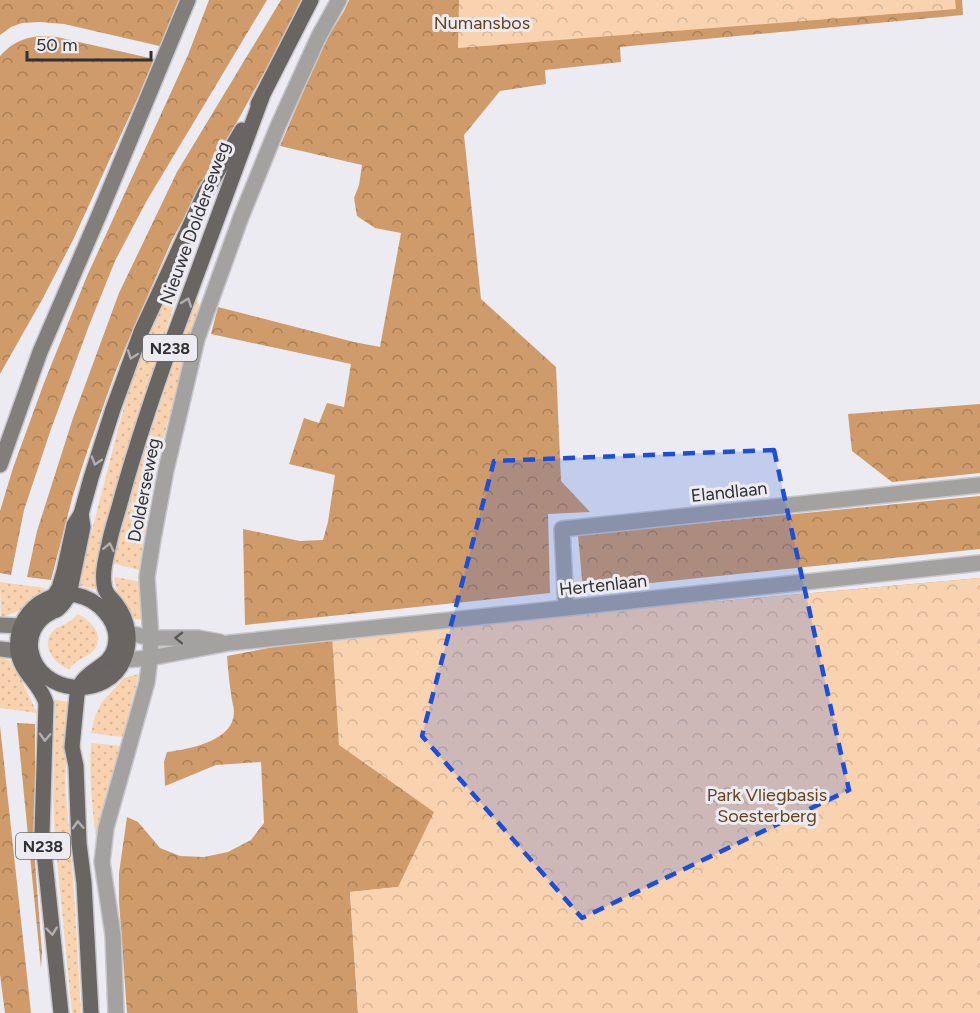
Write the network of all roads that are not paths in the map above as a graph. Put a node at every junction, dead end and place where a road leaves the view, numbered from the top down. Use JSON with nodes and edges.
{"nodes":[{"id":1,"x":188,"y":0,"type":"edge"},
{"id":2,"x":311,"y":0,"type":"edge"},
{"id":3,"x":339,"y":0,"type":"edge"},
{"id":4,"x":262,"y":97,"type":"junction"},
{"id":5,"x":0,"y":465,"type":"edge"},
{"id":6,"x":980,"y":485,"type":"edge"},
{"id":7,"x":980,"y":563,"type":"edge"},
{"id":8,"x":62,"y":595,"type":"junction"},
{"id":9,"x":566,"y":608,"type":"junction"},
{"id":10,"x":0,"y":625,"type":"edge"},
{"id":11,"x":20,"y":626,"type":"junction"},
{"id":12,"x":122,"y":633,"type":"junction"},
{"id":13,"x":151,"y":638,"type":"junction"},
{"id":14,"x":229,"y":643,"type":"junction"},
{"id":15,"x":0,"y":649,"type":"edge"},
{"id":16,"x":25,"y":652,"type":"junction"},
{"id":17,"x":150,"y":658,"type":"junction"},
{"id":18,"x":124,"y":660,"type":"junction"},
{"id":19,"x":85,"y":688,"type":"junction"},
{"id":20,"x":61,"y":1013,"type":"edge"},
{"id":21,"x":91,"y":1013,"type":"edge"},
{"id":22,"x":116,"y":1013,"type":"edge"}],
"edges":[{"from":1,"to":5,"type":"main road"},
{"from":2,"to":4,"type":"main road","name":"Nieuwe Dolderseweg","number":"N238"},
{"from":3,"to":13,"type":"street","name":"Dolderseweg"},
{"from":4,"to":8,"type":"main road","name":"Nieuwe Dolderseweg","number":"N238","one_way":true},
{"from":12,"to":4,"type":"main road","name":"Nieuwe Dolderseweg","number":"N238","one_way":true},
{"from":6,"to":9,"type":"street","name":"Elandlaan"},
{"from":7,"to":9,"type":"street","name":"Hertenlaan"},
{"from":8,"to":11,"type":"main road"},
{"from":8,"to":12,"type":"main road"},
{"from":8,"to":16,"type":"main road","number":"N238"},
{"from":9,"to":14,"type":"street","name":"Hertenlaan"},
{"from":10,"to":11,"type":"main road"},
{"from":11,"to":16,"type":"main road","number":"N238"},
{"from":12,"to":13,"type":"street","name":"Hertenlaan"},
{"from":12,"to":18,"type":"main road"},
{"from":12,"to":19,"type":"main road"},
{"from":14,"to":13,"type":"street","name":"Hertenlaan","one_way":true},
{"from":13,"to":17,"type":"street","name":"Dolderseweg"},
{"from":14,"to":17,"type":"street","name":"Hertenlaan"},
{"from":15,"to":16,"type":"main road"},
{"from":16,"to":19,"type":"main road"},
{"from":16,"to":20,"type":"main road","number":"N238","one_way":true},
{"from":17,"to":18,"type":"street","name":"Hertenlaan"},
{"from":17,"to":22,"type":"street","name":"Dolderseweg"},
{"from":18,"to":19,"type":"main road"},
{"from":21,"to":19,"type":"main road","number":"N238","one_way":true}]}
